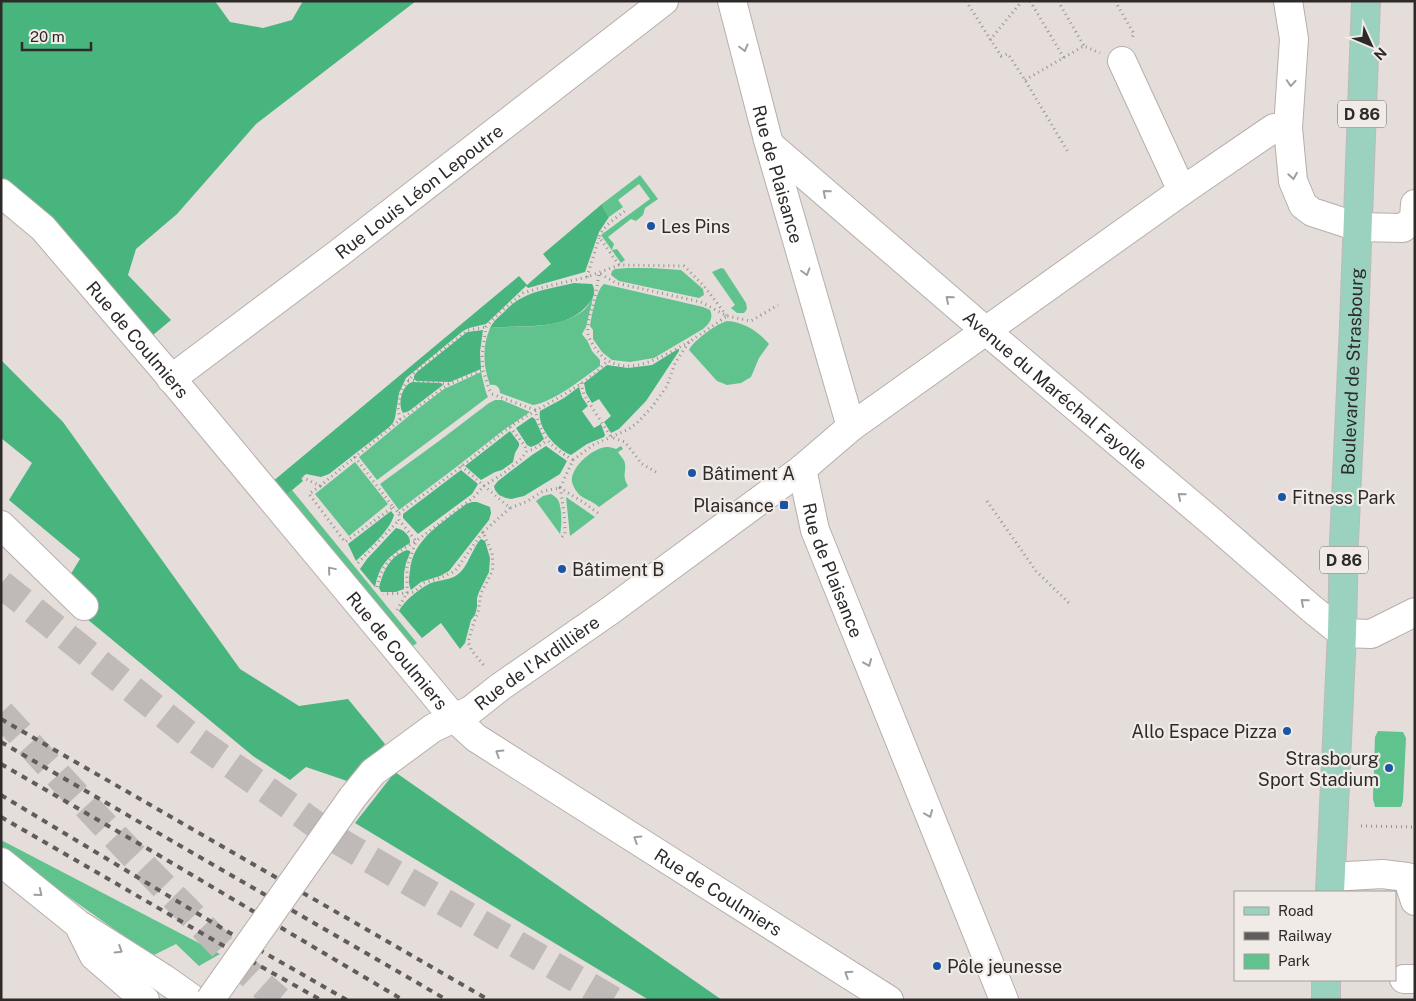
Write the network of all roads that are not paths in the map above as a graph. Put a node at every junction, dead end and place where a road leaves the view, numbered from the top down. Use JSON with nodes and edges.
{"nodes":[{"id":1,"x":664,"y":1,"type":"edge"},
{"id":2,"x":1288,"y":1,"type":"edge"},
{"id":3,"x":1366,"y":1,"type":"edge"},
{"id":4,"x":736,"y":4,"type":"edge"},
{"id":5,"x":1122,"y":61,"type":"road end"},
{"id":6,"x":1288,"y":128,"type":"junction"},
{"id":7,"x":770,"y":145,"type":"junction"},
{"id":8,"x":1182,"y":191,"type":"junction"},
{"id":9,"x":1,"y":193,"type":"edge"},
{"id":10,"x":1358,"y":227,"type":"junction"},
{"id":11,"x":1411,"y":227,"type":"edge"},
{"id":12,"x":986,"y":331,"type":"junction"},
{"id":13,"x":171,"y":379,"type":"junction"},
{"id":14,"x":851,"y":427,"type":"junction"},
{"id":15,"x":802,"y":469,"type":"junction"},
{"id":16,"x":1,"y":525,"type":"edge"},
{"id":17,"x":84,"y":606,"type":"dead end"},
{"id":18,"x":1415,"y":612,"type":"edge"},
{"id":19,"x":1342,"y":633,"type":"junction"},
{"id":20,"x":453,"y":717,"type":"junction"},
{"id":21,"x":1,"y":862,"type":"edge"},
{"id":22,"x":1331,"y":885,"type":"edge"},
{"id":23,"x":1415,"y":901,"type":"edge"},
{"id":24,"x":78,"y":924,"type":"junction"},
{"id":25,"x":1326,"y":981,"type":"edge"},
{"id":26,"x":145,"y":1000,"type":"edge"},
{"id":27,"x":194,"y":1000,"type":"edge"},
{"id":28,"x":210,"y":1000,"type":"edge"},
{"id":29,"x":889,"y":1000,"type":"edge"},
{"id":30,"x":1004,"y":1000,"type":"edge"},
{"id":31,"x":1326,"y":1000,"type":"edge"}],
"edges":[{"from":1,"to":13,"type":"street","name":"Rue Louis Léon Lepoutre"},
{"from":2,"to":6,"type":"street","one_way":true},
{"from":3,"to":10,"type":"main road","name":"Boulevard de Strasbourg","number":"D 86"},
{"from":4,"to":7,"type":"street","name":"Rue de Plaisance","one_way":true},
{"from":5,"to":8,"type":"street"},
{"from":6,"to":8,"type":"street"},
{"from":6,"to":10,"type":"street","one_way":true},
{"from":12,"to":7,"type":"street","name":"Avenue du Maréchal Fayolle","one_way":true},
{"from":7,"to":14,"type":"street","name":"Rue de Plaisance","one_way":true},
{"from":8,"to":12,"type":"street"},
{"from":9,"to":13,"type":"street","name":"Rue de Coulmiers"},
{"from":10,"to":11,"type":"street"},
{"from":10,"to":19,"type":"main road","name":"Boulevard de Strasbourg","number":"D 86"},
{"from":12,"to":14,"type":"street"},
{"from":19,"to":12,"type":"street","name":"Avenue du Maréchal Fayolle","one_way":true},
{"from":20,"to":13,"type":"street","name":"Rue de Coulmiers","one_way":true},
{"from":14,"to":15,"type":"street"},
{"from":15,"to":20,"type":"street","name":"Rue de l'Ardillière"},
{"from":15,"to":30,"type":"street","name":"Rue de Plaisance","one_way":true},
{"from":16,"to":17,"type":"street"},
{"from":18,"to":19,"type":"street"},
{"from":19,"to":22,"type":"main road","name":"Boulevard de Strasbourg","number":"D 86"},
{"from":20,"to":28,"type":"street","name":"Rue de l'Ardillière","bridge":true},
{"from":29,"to":20,"type":"street","name":"Rue de Coulmiers","one_way":true},
{"from":21,"to":24,"type":"street","one_way":true},
{"from":22,"to":23,"type":"street"},
{"from":24,"to":26,"type":"street"},
{"from":24,"to":27,"type":"street","one_way":true},
{"from":25,"to":31,"type":"main road"}]}
